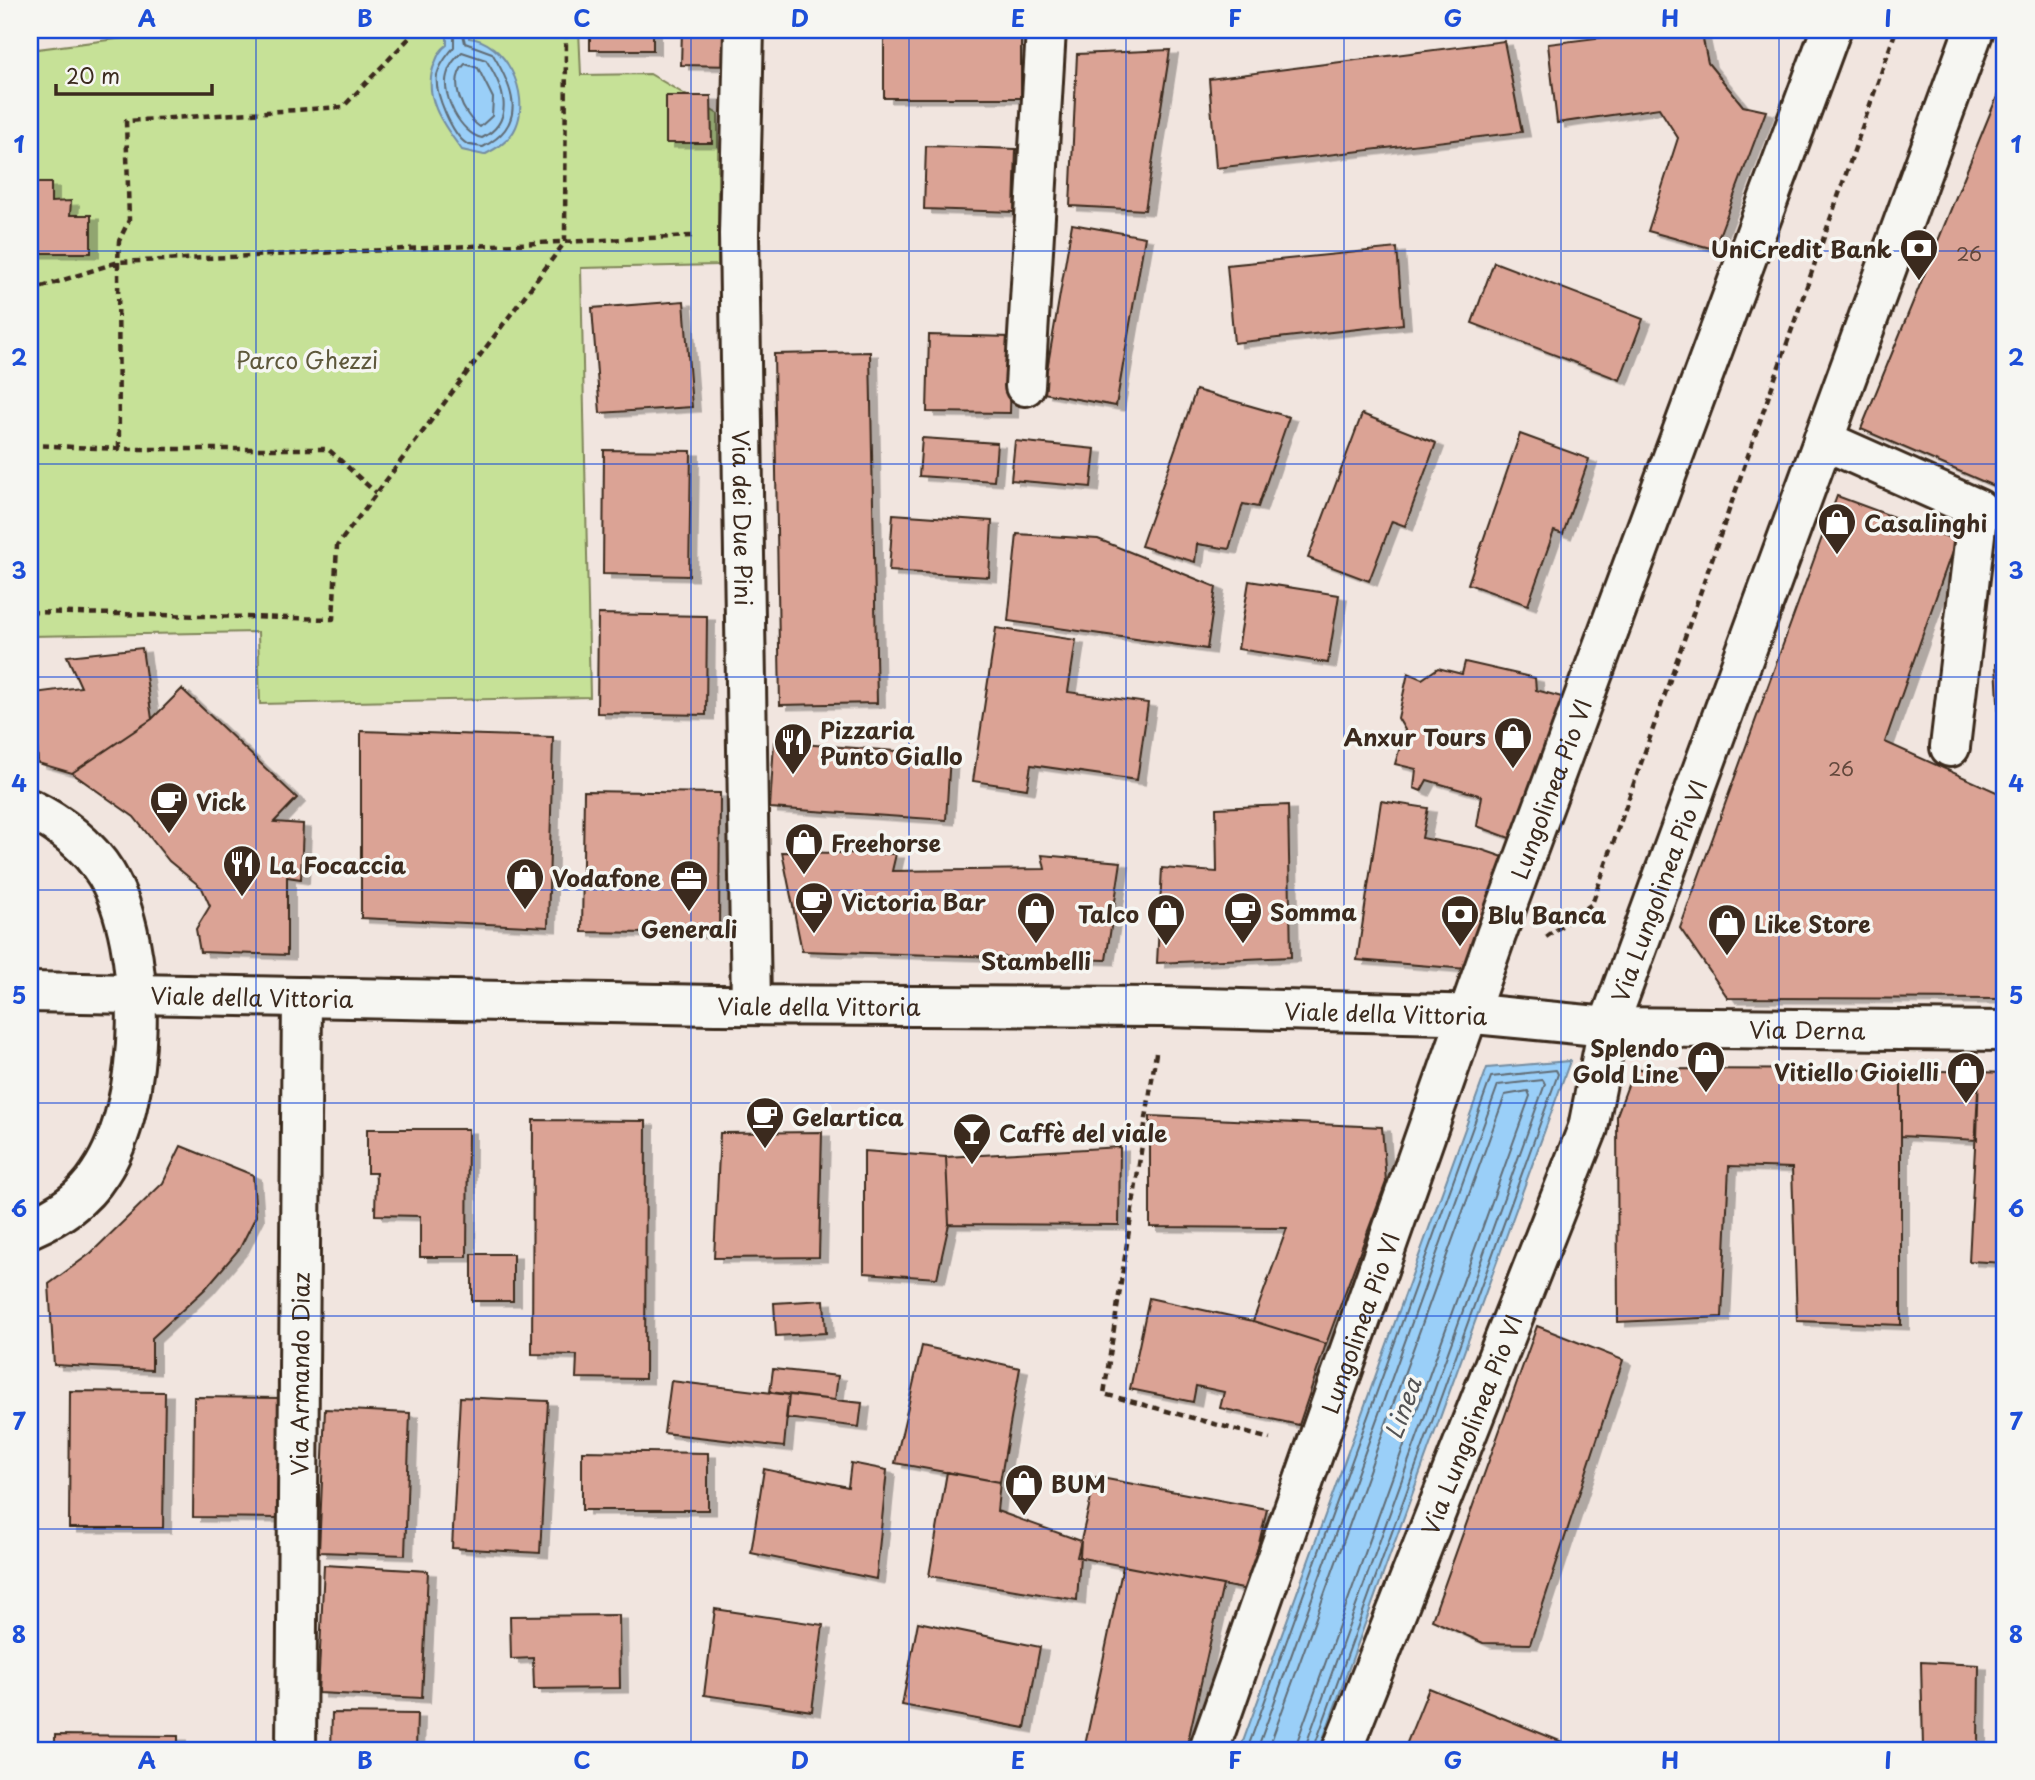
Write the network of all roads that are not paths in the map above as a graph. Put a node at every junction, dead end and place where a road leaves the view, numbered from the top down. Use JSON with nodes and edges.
{"nodes":[{"id":1,"x":744,"y":30,"type":"edge"},
{"id":2,"x":1046,"y":30,"type":"edge"},
{"id":3,"x":1831,"y":30,"type":"edge"},
{"id":4,"x":1973,"y":30,"type":"edge"},
{"id":5,"x":1025,"y":386,"type":"dead end"},
{"id":6,"x":1823,"y":440,"type":"junction"},
{"id":7,"x":1950,"y":747,"type":"dead end"},
{"id":8,"x":30,"y":809,"type":"edge"},
{"id":9,"x":30,"y":992,"type":"edge"},
{"id":10,"x":137,"y":993,"type":"junction"},
{"id":11,"x":302,"y":997,"type":"junction"},
{"id":12,"x":751,"y":1006,"type":"junction"},
{"id":13,"x":1468,"y":1015,"type":"junction"},
{"id":14,"x":1608,"y":1027,"type":"junction"},
{"id":15,"x":2005,"y":1031,"type":"edge"},
{"id":16,"x":30,"y":1228,"type":"edge"},
{"id":17,"x":296,"y":1750,"type":"edge"},
{"id":18,"x":1209,"y":1750,"type":"edge"},
{"id":19,"x":1342,"y":1750,"type":"edge"}],
"edges":[{"from":1,"to":12,"type":"street","name":"Via dei Due Pini"},
{"from":2,"to":5,"type":"street"},
{"from":3,"to":13,"type":"street","name":"Lungolinea Pio VI"},
{"from":4,"to":6,"type":"street","name":"Via Lungolinea Pio VI"},
{"from":6,"to":7,"type":"street"},
{"from":6,"to":14,"type":"street","name":"Via Lungolinea Pio VI"},
{"from":8,"to":10,"type":"street"},
{"from":9,"to":10,"type":"street","name":"Viale della Vittoria"},
{"from":10,"to":11,"type":"street","name":"Viale della Vittoria"},
{"from":10,"to":16,"type":"street"},
{"from":11,"to":12,"type":"street","name":"Viale della Vittoria"},
{"from":11,"to":17,"type":"street","name":"Via Armando Diaz"},
{"from":12,"to":13,"type":"street","name":"Viale della Vittoria"},
{"from":13,"to":14,"type":"street","name":"Viale della Vittoria"},
{"from":13,"to":18,"type":"street","name":"Lungolinea Pio VI"},
{"from":14,"to":15,"type":"street","name":"Via Derna"},
{"from":14,"to":19,"type":"street","name":"Via Lungolinea Pio VI"}]}
